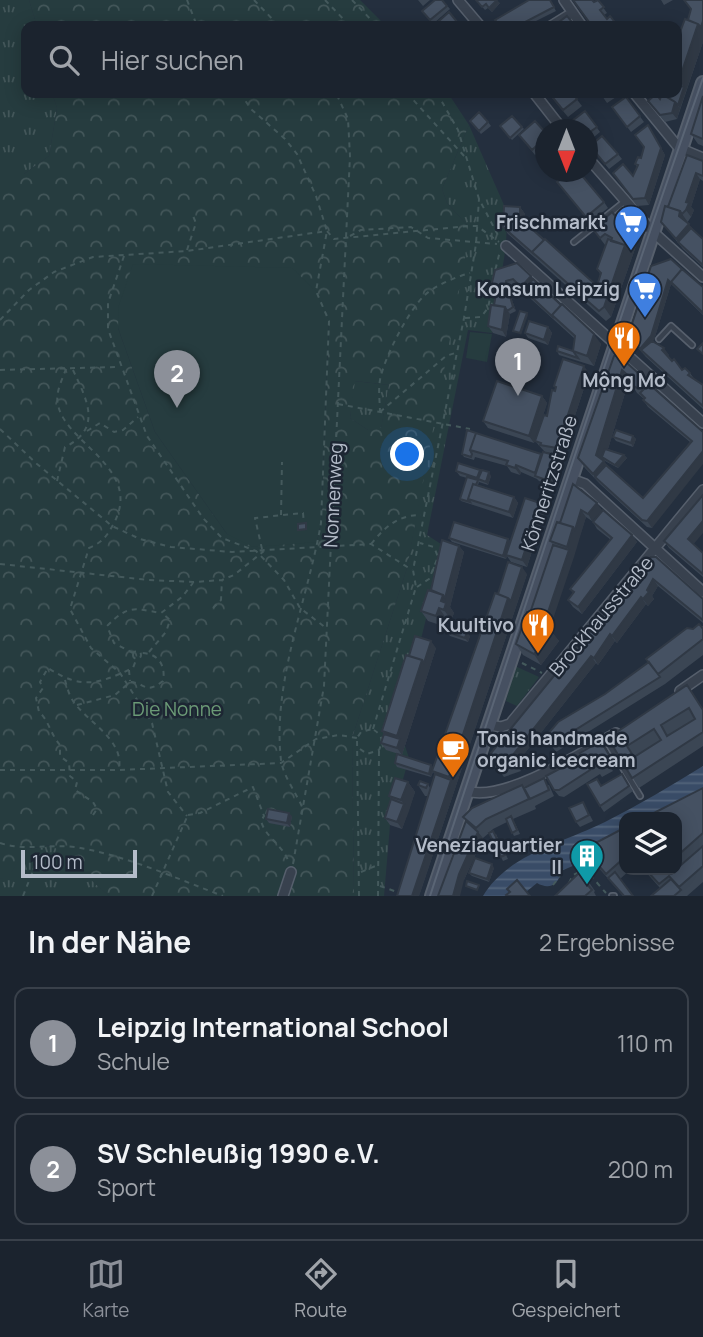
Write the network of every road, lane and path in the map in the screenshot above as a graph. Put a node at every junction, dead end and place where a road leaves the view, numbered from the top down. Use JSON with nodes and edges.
{"nodes":[{"id":1,"x":187,"y":0,"type":"edge"},
{"id":2,"x":254,"y":0,"type":"edge"},
{"id":3,"x":325,"y":0,"type":"edge"},
{"id":4,"x":352,"y":0,"type":"edge"},
{"id":5,"x":458,"y":0,"type":"edge"},
{"id":6,"x":564,"y":0,"type":"edge"},
{"id":7,"x":572,"y":13,"type":"junction"},
{"id":8,"x":195,"y":21,"type":"edge"},
{"id":9,"x":274,"y":21,"type":"edge"},
{"id":10,"x":345,"y":21,"type":"edge"},
{"id":11,"x":372,"y":21,"type":"edge"},
{"id":12,"x":476,"y":21,"type":"edge"},
{"id":13,"x":559,"y":21,"type":"edge"},
{"id":14,"x":578,"y":21,"type":"edge"},
{"id":15,"x":703,"y":83,"type":"edge"},
{"id":16,"x":243,"y":98,"type":"edge"},
{"id":17,"x":339,"y":98,"type":"edge"},
{"id":18,"x":411,"y":98,"type":"edge"},
{"id":19,"x":440,"y":98,"type":"edge"},
{"id":20,"x":538,"y":98,"type":"edge"},
{"id":21,"x":638,"y":98,"type":"edge"},
{"id":22,"x":554,"y":119,"type":"edge"},
{"id":23,"x":681,"y":149,"type":"junction"},
{"id":24,"x":465,"y":158,"type":"junction"},
{"id":25,"x":703,"y":158,"type":"edge"},
{"id":26,"x":598,"y":171,"type":"edge"},
{"id":27,"x":479,"y":199,"type":"junction"},
{"id":28,"x":625,"y":201,"type":"junction"},
{"id":29,"x":193,"y":216,"type":"dead end"},
{"id":30,"x":477,"y":226,"type":"junction"},
{"id":31,"x":327,"y":230,"type":"junction"},
{"id":32,"x":418,"y":231,"type":"junction"},
{"id":33,"x":653,"y":232,"type":"junction"},
{"id":34,"x":346,"y":238,"type":"junction"},
{"id":35,"x":574,"y":242,"type":"dead end"},
{"id":36,"x":476,"y":244,"type":"junction"},
{"id":37,"x":504,"y":245,"type":"junction"},
{"id":38,"x":187,"y":251,"type":"junction"},
{"id":39,"x":124,"y":256,"type":"junction"},
{"id":40,"x":471,"y":273,"type":"junction"},
{"id":41,"x":703,"y":277,"type":"edge"},
{"id":42,"x":464,"y":318,"type":"junction"},
{"id":43,"x":0,"y":320,"type":"edge"},
{"id":44,"x":659,"y":339,"type":"dead end"},
{"id":45,"x":617,"y":343,"type":"junction"},
{"id":46,"x":692,"y":345,"type":"dead end"},
{"id":47,"x":456,"y":352,"type":"junction"},
{"id":48,"x":119,"y":367,"type":"junction"},
{"id":49,"x":66,"y":369,"type":"junction"},
{"id":50,"x":72,"y":369,"type":"junction"},
{"id":51,"x":0,"y":370,"type":"edge"},
{"id":52,"x":337,"y":404,"type":"junction"},
{"id":53,"x":380,"y":413,"type":"junction"},
{"id":54,"x":138,"y":416,"type":"junction"},
{"id":55,"x":703,"y":422,"type":"edge"},
{"id":56,"x":442,"y":423,"type":"junction"},
{"id":57,"x":0,"y":429,"type":"edge"},
{"id":58,"x":470,"y":429,"type":"edge"},
{"id":59,"x":87,"y":431,"type":"junction"},
{"id":60,"x":81,"y":438,"type":"junction"},
{"id":61,"x":282,"y":462,"type":"dead end"},
{"id":62,"x":571,"y":479,"type":"junction"},
{"id":63,"x":57,"y":481,"type":"junction"},
{"id":64,"x":703,"y":490,"type":"edge"},
{"id":65,"x":422,"y":515,"type":"junction"},
{"id":66,"x":277,"y":516,"type":"junction"},
{"id":67,"x":281,"y":516,"type":"junction"},
{"id":68,"x":277,"y":523,"type":"dead end"},
{"id":69,"x":304,"y":525,"type":"edge"},
{"id":70,"x":112,"y":526,"type":"junction"},
{"id":71,"x":419,"y":543,"type":"junction"},
{"id":72,"x":371,"y":544,"type":"junction"},
{"id":73,"x":317,"y":545,"type":"junction"},
{"id":74,"x":331,"y":545,"type":"junction"},
{"id":75,"x":656,"y":549,"type":"junction"},
{"id":76,"x":263,"y":550,"type":"junction"},
{"id":77,"x":256,"y":551,"type":"junction"},
{"id":78,"x":258,"y":556,"type":"junction"},
{"id":79,"x":0,"y":564,"type":"edge"},
{"id":80,"x":412,"y":570,"type":"junction"},
{"id":81,"x":79,"y":573,"type":"junction"},
{"id":82,"x":222,"y":580,"type":"junction"},
{"id":83,"x":194,"y":582,"type":"junction"},
{"id":84,"x":416,"y":587,"type":"junction"},
{"id":85,"x":703,"y":592,"type":"edge"},
{"id":86,"x":213,"y":608,"type":"dead end"},
{"id":87,"x":300,"y":608,"type":"junction"},
{"id":88,"x":161,"y":613,"type":"junction"},
{"id":89,"x":327,"y":628,"type":"junction"},
{"id":90,"x":133,"y":653,"type":"junction"},
{"id":91,"x":141,"y":653,"type":"junction"},
{"id":92,"x":149,"y":653,"type":"junction"},
{"id":93,"x":512,"y":657,"type":"junction"},
{"id":94,"x":136,"y":660,"type":"junction"},
{"id":95,"x":129,"y":670,"type":"junction"},
{"id":96,"x":120,"y":673,"type":"junction"},
{"id":97,"x":703,"y":675,"type":"edge"},
{"id":98,"x":550,"y":677,"type":"junction"},
{"id":99,"x":64,"y":679,"type":"junction"},
{"id":100,"x":130,"y":682,"type":"junction"},
{"id":101,"x":126,"y":685,"type":"junction"},
{"id":102,"x":666,"y":702,"type":"edge"},
{"id":103,"x":77,"y":705,"type":"junction"},
{"id":104,"x":489,"y":725,"type":"junction"},
{"id":105,"x":625,"y":727,"type":"edge"},
{"id":106,"x":373,"y":729,"type":"junction"},
{"id":107,"x":357,"y":738,"type":"junction"},
{"id":108,"x":316,"y":739,"type":"junction"},
{"id":109,"x":605,"y":739,"type":"junction"},
{"id":110,"x":359,"y":749,"type":"junction"},
{"id":111,"x":379,"y":750,"type":"junction"},
{"id":112,"x":281,"y":763,"type":"junction"},
{"id":113,"x":163,"y":768,"type":"junction"},
{"id":114,"x":71,"y":769,"type":"junction"},
{"id":115,"x":0,"y":770,"type":"edge"},
{"id":116,"x":119,"y":770,"type":"junction"},
{"id":117,"x":467,"y":791,"type":"junction"},
{"id":118,"x":640,"y":796,"type":"dead end"},
{"id":119,"x":304,"y":810,"type":"junction"},
{"id":120,"x":93,"y":815,"type":"dead end"},
{"id":121,"x":187,"y":816,"type":"junction"},
{"id":122,"x":0,"y":843,"type":"edge"},
{"id":123,"x":42,"y":848,"type":"junction"},
{"id":124,"x":379,"y":864,"type":"junction"},
{"id":125,"x":291,"y":872,"type":"junction"},
{"id":126,"x":162,"y":873,"type":"junction"},
{"id":127,"x":360,"y":873,"type":"junction"},
{"id":128,"x":560,"y":876,"type":"dead end"},
{"id":129,"x":553,"y":885,"type":"dead end"},
{"id":130,"x":380,"y":886,"type":"junction"},
{"id":131,"x":567,"y":888,"type":"edge"},
{"id":132,"x":405,"y":894,"type":"edge"},
{"id":133,"x":23,"y":896,"type":"edge"},
{"id":134,"x":152,"y":896,"type":"edge"},
{"id":135,"x":223,"y":896,"type":"edge"},
{"id":136,"x":283,"y":896,"type":"edge"},
{"id":137,"x":359,"y":896,"type":"edge"},
{"id":138,"x":378,"y":896,"type":"edge"},
{"id":139,"x":432,"y":896,"type":"edge"},
{"id":140,"x":612,"y":896,"type":"edge"}],
"edges":[{"from":1,"to":8,"type":"path"},
{"from":2,"to":9,"type":"path"},
{"from":3,"to":10,"type":"path"},
{"from":4,"to":11,"type":"path"},
{"from":5,"to":12,"type":"street"},
{"from":6,"to":7,"type":"street"},
{"from":7,"to":13,"type":"street"},
{"from":7,"to":14,"type":"street"},
{"from":15,"to":23,"type":"main road","name":"Könneritzstraße"},
{"from":16,"to":31,"type":"path"},
{"from":17,"to":34,"type":"path","name":"Nonnenweg"},
{"from":18,"to":24,"type":"path"},
{"from":19,"to":24,"type":"path"},
{"from":20,"to":22,"type":"street"},
{"from":21,"to":23,"type":"street"},
{"from":23,"to":25,"type":"street"},
{"from":23,"to":33,"type":"main road","name":"Könneritzstraße"},
{"from":24,"to":27,"type":"path"},
{"from":26,"to":28,"type":"street"},
{"from":27,"to":30,"type":"path"},
{"from":27,"to":37,"type":"path"},
{"from":28,"to":33,"type":"street"},
{"from":28,"to":35,"type":"lane"},
{"from":29,"to":38,"type":"path"},
{"from":30,"to":32,"type":"path"},
{"from":30,"to":36,"type":"path"},
{"from":30,"to":37,"type":"path"},
{"from":31,"to":34,"type":"path"},
{"from":31,"to":38,"type":"path"},
{"from":31,"to":73,"type":"path"},
{"from":32,"to":34,"type":"path"},
{"from":32,"to":36,"type":"path"},
{"from":33,"to":41,"type":"street"},
{"from":33,"to":45,"type":"main road","name":"Könneritzstraße"},
{"from":34,"to":52,"type":"path","name":"Nonnenweg"},
{"from":36,"to":37,"type":"path"},
{"from":36,"to":40,"type":"path"},
{"from":37,"to":42,"type":"path"},
{"from":37,"to":45,"type":"street"},
{"from":38,"to":39,"type":"path"},
{"from":39,"to":43,"type":"path"},
{"from":39,"to":48,"type":"path"},
{"from":40,"to":42,"type":"path"},
{"from":40,"to":53,"type":"path"},
{"from":42,"to":47,"type":"path"},
{"from":44,"to":46,"type":"lane"},
{"from":45,"to":55,"type":"street"},
{"from":45,"to":62,"type":"main road","name":"Könneritzstraße"},
{"from":47,"to":53,"type":"path"},
{"from":47,"to":56,"type":"path"},
{"from":48,"to":50,"type":"path"},
{"from":48,"to":54,"type":"path"},
{"from":49,"to":50,"type":"path"},
{"from":49,"to":51,"type":"path"},
{"from":49,"to":60,"type":"path"},
{"from":50,"to":59,"type":"path"},
{"from":52,"to":53,"type":"path"},
{"from":52,"to":74,"type":"path","name":"Nonnenweg"},
{"from":53,"to":56,"type":"path"},
{"from":54,"to":59,"type":"path"},
{"from":54,"to":77,"type":"path"},
{"from":56,"to":58,"type":"path"},
{"from":56,"to":65,"type":"path"},
{"from":57,"to":63,"type":"path"},
{"from":59,"to":60,"type":"path"},
{"from":60,"to":63,"type":"path"},
{"from":60,"to":70,"type":"path"},
{"from":61,"to":67,"type":"path"},
{"from":62,"to":75,"type":"street"},
{"from":62,"to":93,"type":"main road","name":"Könneritzstraße"},
{"from":63,"to":70,"type":"path"},
{"from":64,"to":75,"type":"street","name":"Brockhausstraße"},
{"from":65,"to":71,"type":"path"},
{"from":65,"to":72,"type":"path"},
{"from":66,"to":67,"type":"path"},
{"from":66,"to":68,"type":"path"},
{"from":66,"to":76,"type":"path"},
{"from":67,"to":69,"type":"path"},
{"from":70,"to":77,"type":"path"},
{"from":70,"to":81,"type":"path"},
{"from":71,"to":80,"type":"path"},
{"from":71,"to":84,"type":"path"},
{"from":72,"to":74,"type":"path"},
{"from":72,"to":80,"type":"path"},
{"from":73,"to":74,"type":"path"},
{"from":73,"to":76,"type":"path"},
{"from":73,"to":87,"type":"path"},
{"from":74,"to":89,"type":"path","name":"Nonnenweg"},
{"from":75,"to":85,"type":"street"},
{"from":75,"to":98,"type":"street","name":"Brockhausstraße"},
{"from":76,"to":77,"type":"path"},
{"from":76,"to":78,"type":"path"},
{"from":77,"to":78,"type":"path"},
{"from":78,"to":82,"type":"path"},
{"from":78,"to":87,"type":"path"},
{"from":79,"to":81,"type":"path"},
{"from":80,"to":84,"type":"path"},
{"from":81,"to":83,"type":"path"},
{"from":81,"to":96,"type":"path"},
{"from":82,"to":83,"type":"path"},
{"from":82,"to":86,"type":"path"},
{"from":83,"to":88,"type":"path"},
{"from":84,"to":106,"type":"path"},
{"from":87,"to":89,"type":"path"},
{"from":87,"to":112,"type":"path"},
{"from":88,"to":90,"type":"path"},
{"from":88,"to":92,"type":"path"},
{"from":89,"to":108,"type":"path","name":"Nonnenweg"},
{"from":90,"to":91,"type":"path"},
{"from":90,"to":94,"type":"path"},
{"from":91,"to":92,"type":"path"},
{"from":91,"to":94,"type":"path"},
{"from":92,"to":100,"type":"path"},
{"from":93,"to":98,"type":"path"},
{"from":93,"to":104,"type":"main road","name":"Könneritzstraße"},
{"from":94,"to":95,"type":"path"},
{"from":95,"to":96,"type":"path"},
{"from":95,"to":100,"type":"path"},
{"from":96,"to":99,"type":"path"},
{"from":96,"to":101,"type":"path"},
{"from":97,"to":102,"type":"street"},
{"from":98,"to":104,"type":"street","name":"Brockhausstraße"},
{"from":99,"to":103,"type":"path"},
{"from":99,"to":114,"type":"path"},
{"from":100,"to":101,"type":"path"},
{"from":101,"to":103,"type":"path"},
{"from":101,"to":113,"type":"path"},
{"from":103,"to":116,"type":"path"},
{"from":104,"to":117,"type":"main road","name":"Könneritzstraße"},
{"from":105,"to":109,"type":"street"},
{"from":106,"to":107,"type":"path"},
{"from":106,"to":111,"type":"path"},
{"from":107,"to":108,"type":"path"},
{"from":107,"to":110,"type":"path"},
{"from":108,"to":112,"type":"path"},
{"from":108,"to":119,"type":"path","name":"Nonnenweg"},
{"from":109,"to":117,"type":"street"},
{"from":109,"to":118,"type":"lane"},
{"from":110,"to":111,"type":"path"},
{"from":110,"to":127,"type":"path"},
{"from":111,"to":124,"type":"path"},
{"from":112,"to":113,"type":"path"},
{"from":112,"to":119,"type":"path"},
{"from":113,"to":116,"type":"path"},
{"from":113,"to":121,"type":"path"},
{"from":114,"to":115,"type":"path"},
{"from":114,"to":116,"type":"path"},
{"from":114,"to":120,"type":"path"},
{"from":117,"to":139,"type":"main road","name":"Könneritzstraße"},
{"from":119,"to":125,"type":"path","name":"Nonnenweg"},
{"from":121,"to":125,"type":"path"},
{"from":121,"to":126,"type":"path"},
{"from":122,"to":123,"type":"path"},
{"from":123,"to":126,"type":"path"},
{"from":123,"to":133,"type":"path"},
{"from":124,"to":127,"type":"path"},
{"from":124,"to":130,"type":"path"},
{"from":125,"to":136,"type":"street"},
{"from":126,"to":134,"type":"path"},
{"from":126,"to":135,"type":"path"},
{"from":127,"to":137,"type":"path"},
{"from":128,"to":129,"type":"path"},
{"from":130,"to":132,"type":"path"},
{"from":130,"to":138,"type":"path"},
{"from":131,"to":140,"type":"path"}]}
